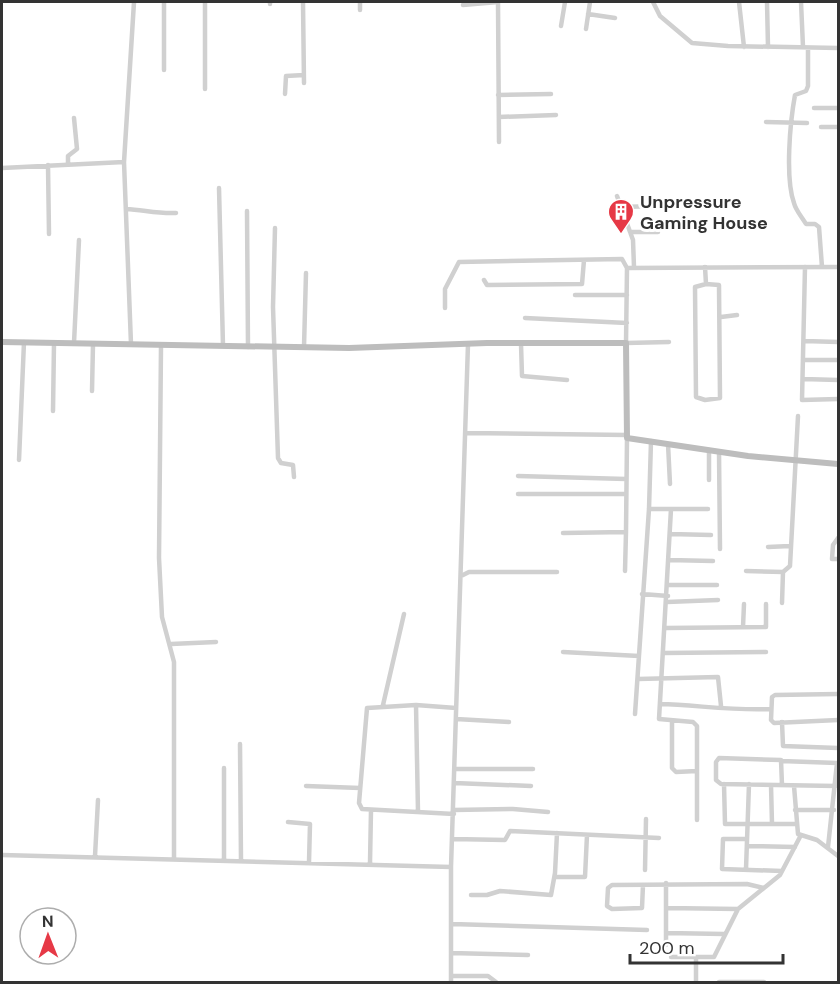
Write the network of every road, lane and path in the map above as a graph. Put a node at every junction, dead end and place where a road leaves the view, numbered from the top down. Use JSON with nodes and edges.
{"nodes":[{"id":1,"x":134,"y":2,"type":"edge"},
{"id":2,"x":164,"y":2,"type":"edge"},
{"id":3,"x":205,"y":2,"type":"edge"},
{"id":4,"x":303,"y":2,"type":"edge"},
{"id":5,"x":360,"y":2,"type":"edge"},
{"id":6,"x":498,"y":2,"type":"edge"},
{"id":7,"x":565,"y":2,"type":"edge"},
{"id":8,"x":590,"y":2,"type":"edge"},
{"id":9,"x":653,"y":2,"type":"edge"},
{"id":10,"x":740,"y":2,"type":"edge"},
{"id":11,"x":767,"y":2,"type":"edge"},
{"id":12,"x":801,"y":2,"type":"edge"},
{"id":13,"x":463,"y":5,"type":"dead end"},
{"id":14,"x":360,"y":10,"type":"dead end"},
{"id":15,"x":588,"y":14,"type":"junction"},
{"id":16,"x":615,"y":18,"type":"dead end"},
{"id":17,"x":561,"y":26,"type":"dead end"},
{"id":18,"x":586,"y":29,"type":"dead end"},
{"id":19,"x":744,"y":47,"type":"junction"},
{"id":20,"x":768,"y":47,"type":"junction"},
{"id":21,"x":806,"y":47,"type":"junction"},
{"id":22,"x":838,"y":48,"type":"edge"},
{"id":23,"x":164,"y":70,"type":"dead end"},
{"id":24,"x":304,"y":75,"type":"junction"},
{"id":25,"x":304,"y":83,"type":"dead end"},
{"id":26,"x":205,"y":89,"type":"dead end"},
{"id":27,"x":285,"y":94,"type":"dead end"},
{"id":28,"x":551,"y":94,"type":"dead end"},
{"id":29,"x":498,"y":95,"type":"junction"},
{"id":30,"x":814,"y":108,"type":"dead end"},
{"id":31,"x":838,"y":108,"type":"edge"},
{"id":32,"x":556,"y":115,"type":"dead end"},
{"id":33,"x":499,"y":117,"type":"junction"},
{"id":34,"x":74,"y":118,"type":"dead end"},
{"id":35,"x":766,"y":122,"type":"dead end"},
{"id":36,"x":791,"y":122,"type":"junction"},
{"id":37,"x":807,"y":123,"type":"dead end"},
{"id":38,"x":821,"y":127,"type":"dead end"},
{"id":39,"x":838,"y":127,"type":"edge"},
{"id":40,"x":499,"y":142,"type":"dead end"},
{"id":41,"x":124,"y":162,"type":"junction"},
{"id":42,"x":68,"y":164,"type":"junction"},
{"id":43,"x":48,"y":165,"type":"junction"},
{"id":44,"x":2,"y":168,"type":"edge"},
{"id":45,"x":219,"y":188,"type":"dead end"},
{"id":46,"x":617,"y":196,"type":"dead end"},
{"id":47,"x":657,"y":206,"type":"dead end"},
{"id":48,"x":621,"y":207,"type":"junction"},
{"id":49,"x":126,"y":209,"type":"junction"},
{"id":50,"x":247,"y":211,"type":"dead end"},
{"id":51,"x":176,"y":213,"type":"dead end"},
{"id":52,"x":275,"y":228,"type":"dead end"},
{"id":53,"x":630,"y":232,"type":"junction"},
{"id":54,"x":658,"y":232,"type":"dead end"},
{"id":55,"x":49,"y":234,"type":"dead end"},
{"id":56,"x":80,"y":240,"type":"dead end"},
{"id":57,"x":584,"y":260,"type":"junction"},
{"id":58,"x":634,"y":267,"type":"junction"},
{"id":59,"x":705,"y":267,"type":"junction"},
{"id":60,"x":805,"y":267,"type":"junction"},
{"id":61,"x":822,"y":267,"type":"junction"},
{"id":62,"x":838,"y":267,"type":"edge"},
{"id":63,"x":627,"y":268,"type":"junction"},
{"id":64,"x":306,"y":273,"type":"dead end"},
{"id":65,"x":484,"y":280,"type":"dead end"},
{"id":66,"x":706,"y":284,"type":"junction"},
{"id":67,"x":575,"y":295,"type":"dead end"},
{"id":68,"x":627,"y":295,"type":"junction"},
{"id":69,"x":445,"y":308,"type":"dead end"},
{"id":70,"x":737,"y":315,"type":"dead end"},
{"id":71,"x":721,"y":316,"type":"junction"},
{"id":72,"x":525,"y":318,"type":"dead end"},
{"id":73,"x":627,"y":323,"type":"junction"},
{"id":74,"x":804,"y":341,"type":"junction"},
{"id":75,"x":2,"y":342,"type":"edge"},
{"id":76,"x":24,"y":342,"type":"junction"},
{"id":77,"x":669,"y":342,"type":"dead end"},
{"id":78,"x":838,"y":342,"type":"edge"},
{"id":79,"x":54,"y":343,"type":"junction"},
{"id":80,"x":75,"y":343,"type":"junction"},
{"id":81,"x":93,"y":344,"type":"junction"},
{"id":82,"x":131,"y":344,"type":"junction"},
{"id":83,"x":468,"y":344,"type":"junction"},
{"id":84,"x":521,"y":344,"type":"junction"},
{"id":85,"x":626,"y":344,"type":"junction"},
{"id":86,"x":161,"y":346,"type":"junction"},
{"id":87,"x":223,"y":346,"type":"junction"},
{"id":88,"x":248,"y":346,"type":"junction"},
{"id":89,"x":275,"y":347,"type":"junction"},
{"id":90,"x":304,"y":347,"type":"junction"},
{"id":91,"x":803,"y":360,"type":"junction"},
{"id":92,"x":838,"y":360,"type":"edge"},
{"id":93,"x":803,"y":379,"type":"junction"},
{"id":94,"x":567,"y":380,"type":"dead end"},
{"id":95,"x":838,"y":380,"type":"edge"},
{"id":96,"x":92,"y":391,"type":"dead end"},
{"id":97,"x":838,"y":399,"type":"edge"},
{"id":98,"x":53,"y":411,"type":"dead end"},
{"id":99,"x":798,"y":416,"type":"dead end"},
{"id":100,"x":466,"y":433,"type":"junction"},
{"id":101,"x":627,"y":437,"type":"junction"},
{"id":102,"x":651,"y":441,"type":"junction"},
{"id":103,"x":668,"y":444,"type":"junction"},
{"id":104,"x":709,"y":450,"type":"junction"},
{"id":105,"x":719,"y":452,"type":"junction"},
{"id":106,"x":19,"y":460,"type":"dead end"},
{"id":107,"x":796,"y":460,"type":"junction"},
{"id":108,"x":838,"y":464,"type":"edge"},
{"id":109,"x":518,"y":476,"type":"dead end"},
{"id":110,"x":294,"y":477,"type":"dead end"},
{"id":111,"x":626,"y":478,"type":"junction"},
{"id":112,"x":709,"y":480,"type":"dead end"},
{"id":113,"x":670,"y":484,"type":"dead end"},
{"id":114,"x":518,"y":494,"type":"dead end"},
{"id":115,"x":626,"y":494,"type":"junction"},
{"id":116,"x":649,"y":509,"type":"junction"},
{"id":117,"x":671,"y":509,"type":"junction"},
{"id":118,"x":708,"y":510,"type":"dead end"},
{"id":119,"x":626,"y":532,"type":"junction"},
{"id":120,"x":563,"y":533,"type":"dead end"},
{"id":121,"x":670,"y":534,"type":"junction"},
{"id":122,"x":711,"y":535,"type":"dead end"},
{"id":123,"x":838,"y":538,"type":"edge"},
{"id":124,"x":768,"y":546,"type":"dead end"},
{"id":125,"x":790,"y":546,"type":"junction"},
{"id":126,"x":720,"y":549,"type":"dead end"},
{"id":127,"x":838,"y":559,"type":"edge"},
{"id":128,"x":669,"y":560,"type":"junction"},
{"id":129,"x":713,"y":561,"type":"dead end"},
{"id":130,"x":625,"y":571,"type":"dead end"},
{"id":131,"x":746,"y":571,"type":"dead end"},
{"id":132,"x":557,"y":572,"type":"dead end"},
{"id":133,"x":783,"y":572,"type":"junction"},
{"id":134,"x":461,"y":576,"type":"junction"},
{"id":135,"x":668,"y":585,"type":"junction"},
{"id":136,"x":717,"y":585,"type":"dead end"},
{"id":137,"x":642,"y":594,"type":"junction"},
{"id":138,"x":668,"y":599,"type":"junction"},
{"id":139,"x":718,"y":600,"type":"dead end"},
{"id":140,"x":782,"y":603,"type":"dead end"},
{"id":141,"x":744,"y":604,"type":"dead end"},
{"id":142,"x":766,"y":604,"type":"dead end"},
{"id":143,"x":404,"y":614,"type":"dead end"},
{"id":144,"x":743,"y":627,"type":"junction"},
{"id":145,"x":666,"y":628,"type":"junction"},
{"id":146,"x":216,"y":642,"type":"dead end"},
{"id":147,"x":171,"y":644,"type":"junction"},
{"id":148,"x":563,"y":652,"type":"dead end"},
{"id":149,"x":766,"y":652,"type":"dead end"},
{"id":150,"x":664,"y":653,"type":"junction"},
{"id":151,"x":639,"y":656,"type":"junction"},
{"id":152,"x":663,"y":678,"type":"junction"},
{"id":153,"x":638,"y":679,"type":"junction"},
{"id":154,"x":838,"y":694,"type":"edge"},
{"id":155,"x":660,"y":704,"type":"junction"},
{"id":156,"x":383,"y":705,"type":"junction"},
{"id":157,"x":416,"y":705,"type":"junction"},
{"id":158,"x":721,"y":706,"type":"junction"},
{"id":159,"x":456,"y":708,"type":"junction"},
{"id":160,"x":771,"y":709,"type":"junction"},
{"id":161,"x":635,"y":714,"type":"dead end"},
{"id":162,"x":456,"y":719,"type":"junction"},
{"id":163,"x":838,"y":720,"type":"edge"},
{"id":164,"x":672,"y":721,"type":"junction"},
{"id":165,"x":509,"y":722,"type":"dead end"},
{"id":166,"x":782,"y":722,"type":"junction"},
{"id":167,"x":240,"y":744,"type":"dead end"},
{"id":168,"x":838,"y":748,"type":"edge"},
{"id":169,"x":781,"y":761,"type":"junction"},
{"id":170,"x":224,"y":768,"type":"dead end"},
{"id":171,"x":455,"y":769,"type":"junction"},
{"id":172,"x":533,"y":769,"type":"dead end"},
{"id":173,"x":697,"y":771,"type":"junction"},
{"id":174,"x":454,"y":783,"type":"junction"},
{"id":175,"x":724,"y":784,"type":"junction"},
{"id":176,"x":749,"y":784,"type":"junction"},
{"id":177,"x":771,"y":785,"type":"junction"},
{"id":178,"x":782,"y":785,"type":"junction"},
{"id":179,"x":306,"y":786,"type":"dead end"},
{"id":180,"x":531,"y":786,"type":"dead end"},
{"id":181,"x":794,"y":786,"type":"junction"},
{"id":182,"x":836,"y":786,"type":"junction"},
{"id":183,"x":360,"y":788,"type":"junction"},
{"id":184,"x":98,"y":800,"type":"dead end"},
{"id":185,"x":371,"y":810,"type":"junction"},
{"id":186,"x":795,"y":810,"type":"junction"},
{"id":187,"x":834,"y":810,"type":"junction"},
{"id":188,"x":418,"y":812,"type":"junction"},
{"id":189,"x":454,"y":812,"type":"junction"},
{"id":190,"x":549,"y":812,"type":"dead end"},
{"id":191,"x":645,"y":819,"type":"dead end"},
{"id":192,"x":697,"y":820,"type":"dead end"},
{"id":193,"x":288,"y":822,"type":"dead end"},
{"id":194,"x":772,"y":824,"type":"junction"},
{"id":195,"x":795,"y":824,"type":"junction"},
{"id":196,"x":748,"y":825,"type":"junction"},
{"id":197,"x":558,"y":833,"type":"junction"},
{"id":198,"x":587,"y":835,"type":"junction"},
{"id":199,"x":801,"y":835,"type":"junction"},
{"id":200,"x":645,"y":838,"type":"junction"},
{"id":201,"x":659,"y":838,"type":"dead end"},
{"id":202,"x":453,"y":839,"type":"junction"},
{"id":203,"x":747,"y":839,"type":"junction"},
{"id":204,"x":747,"y":846,"type":"junction"},
{"id":205,"x":795,"y":847,"type":"junction"},
{"id":206,"x":828,"y":847,"type":"junction"},
{"id":207,"x":2,"y":855,"type":"edge"},
{"id":208,"x":95,"y":856,"type":"junction"},
{"id":209,"x":838,"y":856,"type":"edge"},
{"id":210,"x":174,"y":858,"type":"junction"},
{"id":211,"x":224,"y":860,"type":"junction"},
{"id":212,"x":241,"y":861,"type":"junction"},
{"id":213,"x":309,"y":862,"type":"junction"},
{"id":214,"x":370,"y":863,"type":"junction"},
{"id":215,"x":452,"y":867,"type":"junction"},
{"id":216,"x":746,"y":869,"type":"junction"},
{"id":217,"x":645,"y":870,"type":"dead end"},
{"id":218,"x":782,"y":871,"type":"junction"},
{"id":219,"x":555,"y":877,"type":"junction"},
{"id":220,"x":666,"y":883,"type":"junction"},
{"id":221,"x":643,"y":885,"type":"junction"},
{"id":222,"x":764,"y":888,"type":"junction"},
{"id":223,"x":471,"y":896,"type":"dead end"},
{"id":224,"x":666,"y":908,"type":"junction"},
{"id":225,"x":738,"y":909,"type":"junction"},
{"id":226,"x":452,"y":924,"type":"junction"},
{"id":227,"x":647,"y":930,"type":"dead end"},
{"id":228,"x":666,"y":933,"type":"junction"},
{"id":229,"x":724,"y":934,"type":"junction"},
{"id":230,"x":666,"y":945,"type":"dead end"},
{"id":231,"x":451,"y":953,"type":"junction"},
{"id":232,"x":528,"y":955,"type":"dead end"},
{"id":233,"x":671,"y":957,"type":"dead end"},
{"id":234,"x":696,"y":958,"type":"junction"},
{"id":235,"x":451,"y":976,"type":"junction"},
{"id":236,"x":451,"y":982,"type":"edge"},
{"id":237,"x":496,"y":982,"type":"edge"},
{"id":238,"x":696,"y":982,"type":"edge"},
{"id":239,"x":719,"y":982,"type":"edge"},
{"id":240,"x":728,"y":982,"type":"edge"},
{"id":241,"x":764,"y":982,"type":"edge"}],
"edges":[{"from":1,"to":41,"type":"street"},
{"from":2,"to":23,"type":"street"},
{"from":3,"to":26,"type":"street"},
{"from":4,"to":24,"type":"street"},
{"from":5,"to":14,"type":"street"},
{"from":6,"to":13,"type":"street"},
{"from":6,"to":29,"type":"street"},
{"from":7,"to":17,"type":"street"},
{"from":8,"to":15,"type":"street"},
{"from":9,"to":19,"type":"street"},
{"from":10,"to":19,"type":"street"},
{"from":11,"to":20,"type":"street"},
{"from":12,"to":21,"type":"street"},
{"from":15,"to":16,"type":"street"},
{"from":15,"to":18,"type":"street"},
{"from":19,"to":20,"type":"street"},
{"from":20,"to":21,"type":"street"},
{"from":21,"to":22,"type":"street"},
{"from":21,"to":36,"type":"street"},
{"from":24,"to":25,"type":"street"},
{"from":24,"to":27,"type":"street"},
{"from":28,"to":29,"type":"street"},
{"from":29,"to":33,"type":"street"},
{"from":30,"to":31,"type":"street"},
{"from":32,"to":33,"type":"street"},
{"from":33,"to":40,"type":"street"},
{"from":34,"to":42,"type":"street"},
{"from":35,"to":36,"type":"street"},
{"from":36,"to":37,"type":"street"},
{"from":36,"to":61,"type":"street"},
{"from":38,"to":39,"type":"street"},
{"from":41,"to":42,"type":"street"},
{"from":41,"to":49,"type":"street"},
{"from":42,"to":43,"type":"street"},
{"from":43,"to":44,"type":"street"},
{"from":43,"to":55,"type":"street"},
{"from":45,"to":87,"type":"street"},
{"from":46,"to":48,"type":"street"},
{"from":47,"to":48,"type":"street"},
{"from":48,"to":53,"type":"street"},
{"from":49,"to":51,"type":"street"},
{"from":49,"to":82,"type":"street"},
{"from":50,"to":88,"type":"street"},
{"from":52,"to":89,"type":"street"},
{"from":53,"to":54,"type":"street"},
{"from":53,"to":58,"type":"street"},
{"from":56,"to":80,"type":"street"},
{"from":57,"to":63,"type":"street"},
{"from":57,"to":65,"type":"street"},
{"from":57,"to":69,"type":"street"},
{"from":58,"to":59,"type":"street"},
{"from":58,"to":63,"type":"street"},
{"from":59,"to":60,"type":"street"},
{"from":59,"to":66,"type":"street"},
{"from":60,"to":61,"type":"street"},
{"from":60,"to":74,"type":"street"},
{"from":61,"to":62,"type":"street"},
{"from":63,"to":68,"type":"street"},
{"from":64,"to":90,"type":"street"},
{"from":66,"to":71,"type":"street"},
{"from":66,"to":71,"type":"street"},
{"from":67,"to":68,"type":"street"},
{"from":68,"to":73,"type":"street"},
{"from":70,"to":71,"type":"street"},
{"from":72,"to":73,"type":"street"},
{"from":73,"to":85,"type":"street"},
{"from":74,"to":78,"type":"street"},
{"from":74,"to":91,"type":"street"},
{"from":75,"to":76,"type":"street"},
{"from":76,"to":79,"type":"street"},
{"from":76,"to":106,"type":"street"},
{"from":77,"to":85,"type":"street"},
{"from":79,"to":80,"type":"street"},
{"from":79,"to":98,"type":"street"},
{"from":80,"to":81,"type":"street"},
{"from":81,"to":82,"type":"street"},
{"from":81,"to":96,"type":"street"},
{"from":82,"to":86,"type":"street"},
{"from":83,"to":84,"type":"street"},
{"from":83,"to":90,"type":"street"},
{"from":83,"to":100,"type":"street"},
{"from":84,"to":85,"type":"street"},
{"from":84,"to":94,"type":"street"},
{"from":85,"to":101,"type":"street"},
{"from":86,"to":87,"type":"street"},
{"from":86,"to":147,"type":"street"},
{"from":87,"to":88,"type":"street"},
{"from":88,"to":89,"type":"street"},
{"from":89,"to":90,"type":"street"},
{"from":89,"to":110,"type":"street"},
{"from":91,"to":92,"type":"street"},
{"from":91,"to":93,"type":"street"},
{"from":93,"to":95,"type":"street"},
{"from":93,"to":97,"type":"street"},
{"from":99,"to":107,"type":"street"},
{"from":100,"to":101,"type":"street"},
{"from":100,"to":134,"type":"street"},
{"from":101,"to":102,"type":"street"},
{"from":101,"to":111,"type":"street"},
{"from":102,"to":103,"type":"street"},
{"from":102,"to":116,"type":"street"},
{"from":103,"to":104,"type":"street"},
{"from":103,"to":113,"type":"street"},
{"from":104,"to":105,"type":"street"},
{"from":104,"to":112,"type":"street"},
{"from":105,"to":107,"type":"street"},
{"from":105,"to":126,"type":"street"},
{"from":107,"to":108,"type":"street"},
{"from":107,"to":125,"type":"street"},
{"from":109,"to":111,"type":"street"},
{"from":111,"to":115,"type":"street"},
{"from":114,"to":115,"type":"street"},
{"from":115,"to":119,"type":"street"},
{"from":116,"to":117,"type":"street"},
{"from":116,"to":137,"type":"street"},
{"from":117,"to":118,"type":"street"},
{"from":117,"to":121,"type":"street"},
{"from":119,"to":120,"type":"street"},
{"from":119,"to":130,"type":"street"},
{"from":121,"to":122,"type":"street"},
{"from":121,"to":128,"type":"street"},
{"from":123,"to":127,"type":"street"},
{"from":124,"to":125,"type":"street"},
{"from":125,"to":133,"type":"street"},
{"from":128,"to":129,"type":"street"},
{"from":128,"to":135,"type":"street"},
{"from":131,"to":133,"type":"street"},
{"from":132,"to":134,"type":"street"},
{"from":133,"to":140,"type":"street"},
{"from":134,"to":159,"type":"street"},
{"from":135,"to":136,"type":"street"},
{"from":135,"to":138,"type":"street"},
{"from":137,"to":138,"type":"street"},
{"from":137,"to":151,"type":"street"},
{"from":138,"to":139,"type":"street"},
{"from":138,"to":145,"type":"street"},
{"from":141,"to":144,"type":"street"},
{"from":142,"to":144,"type":"street"},
{"from":143,"to":156,"type":"street"},
{"from":144,"to":145,"type":"street"},
{"from":145,"to":150,"type":"street"},
{"from":146,"to":147,"type":"street"},
{"from":147,"to":210,"type":"street"},
{"from":148,"to":151,"type":"street"},
{"from":149,"to":150,"type":"street"},
{"from":150,"to":152,"type":"street"},
{"from":151,"to":153,"type":"street"},
{"from":152,"to":153,"type":"street"},
{"from":152,"to":155,"type":"street"},
{"from":152,"to":158,"type":"street"},
{"from":153,"to":161,"type":"street"},
{"from":154,"to":160,"type":"street"},
{"from":155,"to":158,"type":"street"},
{"from":155,"to":164,"type":"street"},
{"from":156,"to":157,"type":"street"},
{"from":156,"to":183,"type":"street"},
{"from":157,"to":159,"type":"street"},
{"from":157,"to":188,"type":"street"},
{"from":158,"to":160,"type":"street"},
{"from":159,"to":162,"type":"street"},
{"from":160,"to":166,"type":"street"},
{"from":162,"to":165,"type":"street"},
{"from":162,"to":171,"type":"street"},
{"from":163,"to":166,"type":"street"},
{"from":164,"to":173,"type":"street"},
{"from":164,"to":173,"type":"street"},
{"from":166,"to":168,"type":"street"},
{"from":167,"to":212,"type":"street"},
{"from":169,"to":175,"type":"street"},
{"from":169,"to":178,"type":"street"},
{"from":169,"to":182,"type":"street"},
{"from":170,"to":211,"type":"street"},
{"from":171,"to":172,"type":"street"},
{"from":171,"to":174,"type":"street"},
{"from":173,"to":192,"type":"street"},
{"from":174,"to":180,"type":"street"},
{"from":174,"to":189,"type":"street"},
{"from":175,"to":176,"type":"street"},
{"from":175,"to":196,"type":"street"},
{"from":176,"to":177,"type":"street"},
{"from":176,"to":196,"type":"street"},
{"from":177,"to":178,"type":"street"},
{"from":177,"to":194,"type":"street"},
{"from":178,"to":181,"type":"street"},
{"from":179,"to":183,"type":"street"},
{"from":181,"to":182,"type":"street"},
{"from":181,"to":186,"type":"street"},
{"from":182,"to":187,"type":"street"},
{"from":183,"to":185,"type":"street"},
{"from":184,"to":208,"type":"street"},
{"from":185,"to":188,"type":"street"},
{"from":185,"to":214,"type":"street"},
{"from":186,"to":187,"type":"street"},
{"from":186,"to":195,"type":"street"},
{"from":187,"to":206,"type":"street"},
{"from":188,"to":189,"type":"street"},
{"from":189,"to":190,"type":"street"},
{"from":189,"to":202,"type":"street"},
{"from":191,"to":200,"type":"street"},
{"from":193,"to":213,"type":"street"},
{"from":194,"to":195,"type":"street"},
{"from":194,"to":196,"type":"street"},
{"from":195,"to":199,"type":"street"},
{"from":196,"to":203,"type":"street"},
{"from":197,"to":198,"type":"street"},
{"from":197,"to":202,"type":"street"},
{"from":197,"to":219,"type":"street"},
{"from":198,"to":200,"type":"street"},
{"from":198,"to":219,"type":"street"},
{"from":199,"to":205,"type":"street"},
{"from":199,"to":206,"type":"street"},
{"from":200,"to":201,"type":"street"},
{"from":200,"to":217,"type":"street"},
{"from":202,"to":215,"type":"street"},
{"from":203,"to":204,"type":"street"},
{"from":203,"to":216,"type":"street"},
{"from":204,"to":205,"type":"street"},
{"from":204,"to":216,"type":"street"},
{"from":205,"to":218,"type":"street"},
{"from":206,"to":209,"type":"street"},
{"from":207,"to":208,"type":"street"},
{"from":208,"to":210,"type":"street"},
{"from":210,"to":211,"type":"street"},
{"from":211,"to":212,"type":"street"},
{"from":212,"to":213,"type":"street"},
{"from":213,"to":214,"type":"street"},
{"from":214,"to":215,"type":"street"},
{"from":215,"to":226,"type":"street"},
{"from":216,"to":218,"type":"street"},
{"from":218,"to":222,"type":"street"},
{"from":219,"to":223,"type":"street"},
{"from":220,"to":221,"type":"street"},
{"from":220,"to":222,"type":"street"},
{"from":220,"to":224,"type":"street"},
{"from":221,"to":221,"type":"street"},
{"from":222,"to":225,"type":"street"},
{"from":224,"to":225,"type":"street"},
{"from":224,"to":228,"type":"street"},
{"from":225,"to":229,"type":"street"},
{"from":226,"to":227,"type":"street"},
{"from":226,"to":231,"type":"street"},
{"from":228,"to":229,"type":"street"},
{"from":228,"to":230,"type":"street"},
{"from":229,"to":234,"type":"street"},
{"from":231,"to":232,"type":"street"},
{"from":231,"to":235,"type":"street"},
{"from":233,"to":234,"type":"street"},
{"from":234,"to":238,"type":"street"},
{"from":235,"to":236,"type":"street"},
{"from":235,"to":237,"type":"street"},
{"from":239,"to":240,"type":"street"},
{"from":240,"to":241,"type":"street"}]}
